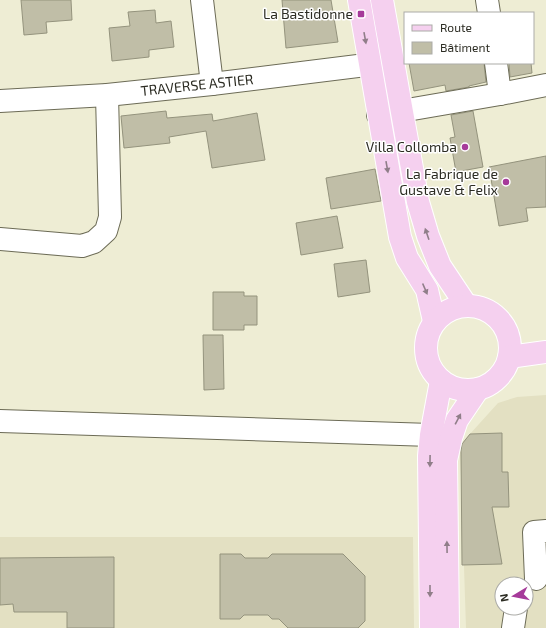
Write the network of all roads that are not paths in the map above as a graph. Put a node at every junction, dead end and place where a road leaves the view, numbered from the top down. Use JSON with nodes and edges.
{"nodes":[{"id":1,"x":202,"y":0,"type":"edge"},
{"id":2,"x":359,"y":0,"type":"edge"},
{"id":3,"x":382,"y":0,"type":"edge"},
{"id":4,"x":487,"y":0,"type":"edge"},
{"id":5,"x":489,"y":12,"type":"edge"},
{"id":6,"x":393,"y":62,"type":"junction"},
{"id":7,"x":370,"y":64,"type":"junction"},
{"id":8,"x":496,"y":64,"type":"edge"},
{"id":9,"x":212,"y":84,"type":"junction"},
{"id":10,"x":546,"y":84,"type":"edge"},
{"id":11,"x":500,"y":94,"type":"junction"},
{"id":12,"x":107,"y":95,"type":"junction"},
{"id":13,"x":0,"y":101,"type":"edge"},
{"id":14,"x":401,"y":110,"type":"junction"},
{"id":15,"x":378,"y":115,"type":"junction"},
{"id":16,"x":0,"y":239,"type":"edge"},
{"id":17,"x":466,"y":305,"type":"junction"},
{"id":18,"x":434,"y":321,"type":"junction"},
{"id":19,"x":546,"y":352,"type":"edge"},
{"id":20,"x":509,"y":357,"type":"junction"},
{"id":21,"x":441,"y":381,"type":"junction"},
{"id":22,"x":478,"y":389,"type":"junction"},
{"id":23,"x":0,"y":421,"type":"edge"},
{"id":24,"x":431,"y":435,"type":"junction"},
{"id":25,"x":546,"y":531,"type":"edge"},
{"id":26,"x":536,"y":582,"type":"edge"},
{"id":27,"x":515,"y":616,"type":"edge"},
{"id":28,"x":431,"y":628,"type":"edge"},
{"id":29,"x":448,"y":628,"type":"edge"},
{"id":30,"x":513,"y":628,"type":"edge"}],
"edges":[{"from":1,"to":9,"type":"street"},
{"from":2,"to":7,"type":"main road","one_way":true},
{"from":3,"to":6,"type":"main road"},
{"from":4,"to":5,"type":"street"},
{"from":6,"to":7,"type":"street","name":"TRAVERSE ASTIER"},
{"from":6,"to":14,"type":"main road"},
{"from":7,"to":9,"type":"street","name":"TRAVERSE ASTIER"},
{"from":7,"to":15,"type":"main road"},
{"from":8,"to":11,"type":"street"},
{"from":9,"to":12,"type":"street","name":"TRAVERSE ASTIER"},
{"from":10,"to":11,"type":"street"},
{"from":11,"to":14,"type":"street"},
{"from":12,"to":13,"type":"street","name":"TRAVERSE ASTIER"},
{"from":12,"to":16,"type":"street"},
{"from":14,"to":15,"type":"street"},
{"from":17,"to":14,"type":"main road","one_way":true},
{"from":15,"to":18,"type":"main road","one_way":true},
{"from":17,"to":18,"type":"main road"},
{"from":17,"to":20,"type":"main road"},
{"from":18,"to":21,"type":"main road"},
{"from":19,"to":20,"type":"main road"},
{"from":20,"to":22,"type":"main road"},
{"from":21,"to":22,"type":"main road"},
{"from":21,"to":24,"type":"main road"},
{"from":29,"to":22,"type":"main road","one_way":true},
{"from":23,"to":24,"type":"street"},
{"from":24,"to":28,"type":"main road","one_way":true},
{"from":25,"to":26,"type":"street"},
{"from":27,"to":30,"type":"street"}]}
